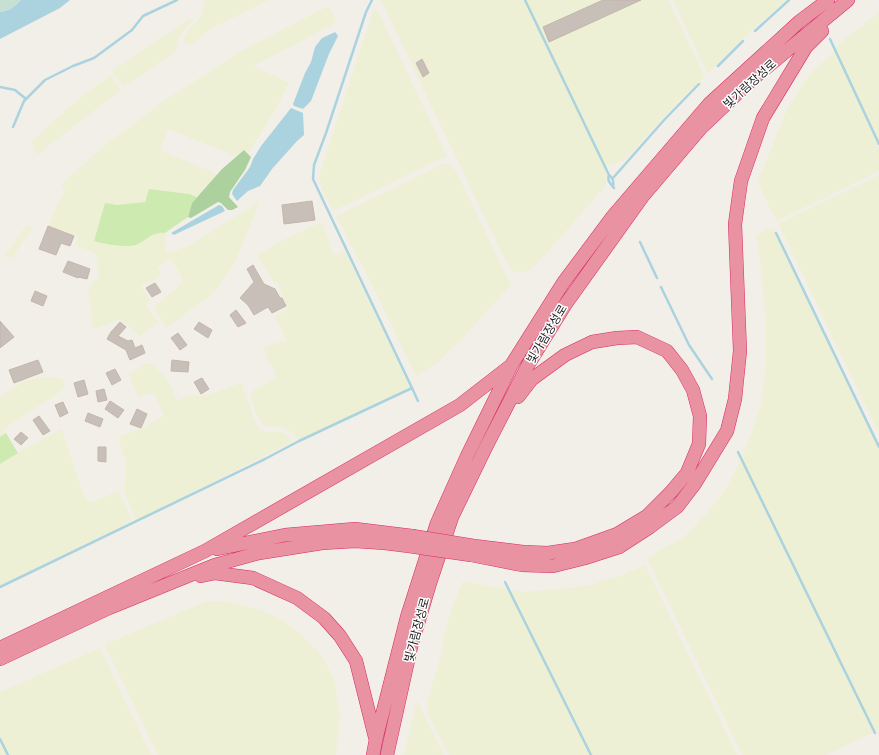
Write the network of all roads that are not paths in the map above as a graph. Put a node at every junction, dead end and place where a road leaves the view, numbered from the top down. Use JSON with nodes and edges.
{"nodes":[{"id":1,"x":828,"y":0,"type":"edge"},
{"id":2,"x":848,"y":0,"type":"edge"},
{"id":3,"x":851,"y":0,"type":"edge"},
{"id":4,"x":512,"y":364,"type":"junction"},
{"id":5,"x":486,"y":447,"type":"junction"},
{"id":6,"x":410,"y":541,"type":"junction"},
{"id":7,"x":205,"y":551,"type":"junction"},
{"id":8,"x":473,"y":551,"type":"junction"},
{"id":9,"x":174,"y":582,"type":"junction"},
{"id":10,"x":108,"y":603,"type":"junction"},
{"id":11,"x":0,"y":648,"type":"edge"},
{"id":12,"x":0,"y":659,"type":"edge"},
{"id":13,"x":376,"y":739,"type":"junction"},
{"id":14,"x":373,"y":755,"type":"edge"},
{"id":15,"x":387,"y":755,"type":"edge"}],
"edges":[{"from":1,"to":4,"type":"highway","name":"빛가람장성로"},
{"from":2,"to":5,"type":"highway","name":"빛가람장성로"},
{"from":3,"to":8,"type":"highway"},
{"from":4,"to":7,"type":"highway"},
{"from":4,"to":13,"type":"highway","name":"빛가람장성로"},
{"from":5,"to":8,"type":"highway"},
{"from":5,"to":15,"type":"highway","name":"빛가람장성로"},
{"from":6,"to":7,"type":"highway"},
{"from":6,"to":8,"type":"highway","bridge":true},
{"from":6,"to":9,"type":"highway"},
{"from":7,"to":10,"type":"highway"},
{"from":9,"to":10,"type":"highway"},
{"from":9,"to":13,"type":"highway"},
{"from":10,"to":11,"type":"highway"},
{"from":10,"to":12,"type":"highway"},
{"from":13,"to":14,"type":"highway","name":"빛가람장성로"}]}
